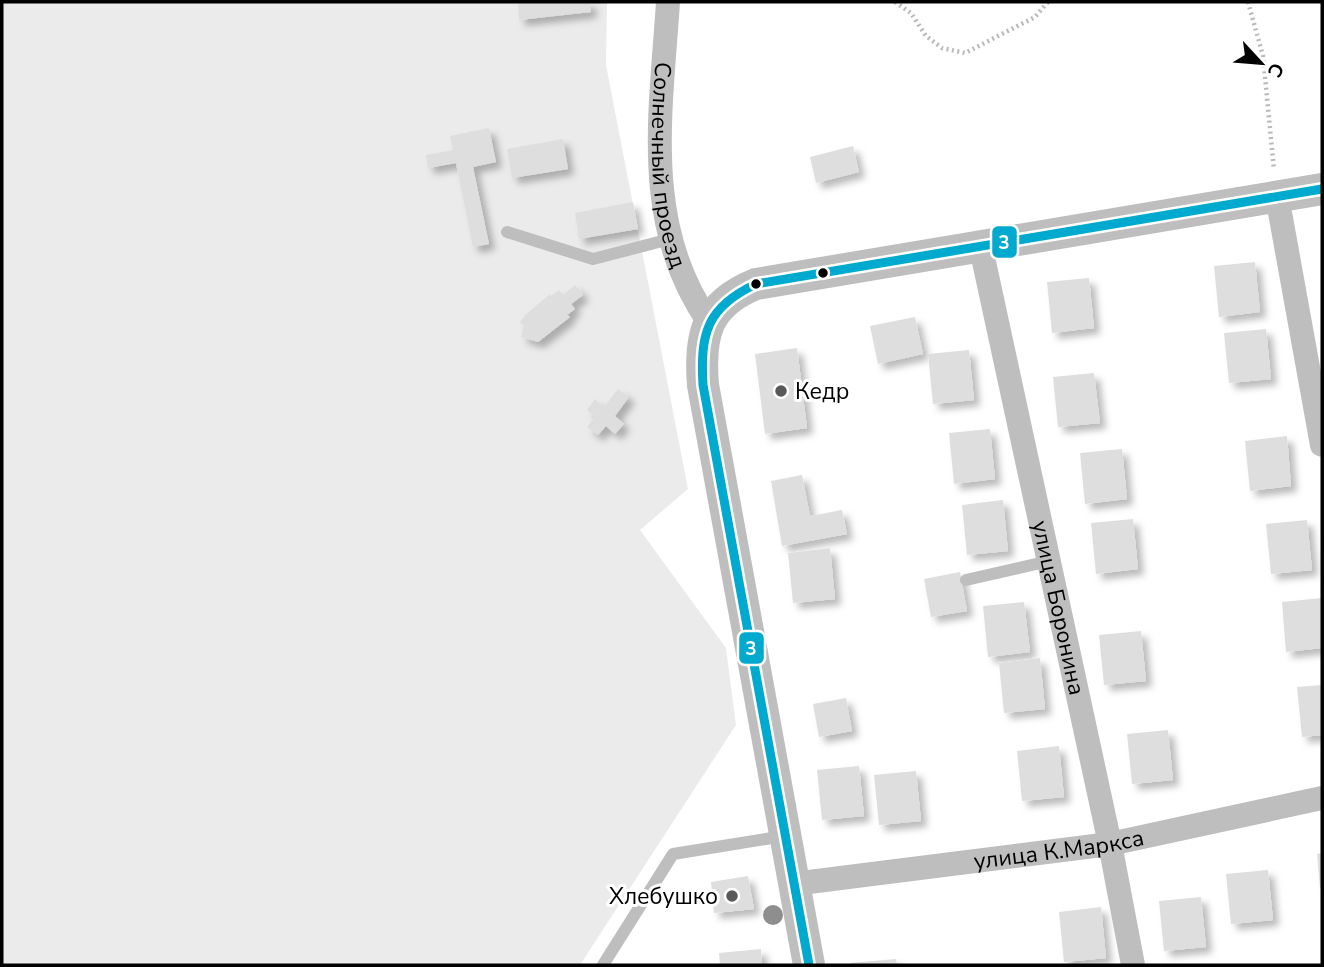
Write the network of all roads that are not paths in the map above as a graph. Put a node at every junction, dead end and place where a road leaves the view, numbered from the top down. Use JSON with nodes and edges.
{"nodes":[{"id":1,"x":668,"y":2,"type":"edge"},
{"id":2,"x":1322,"y":188,"type":"edge"},
{"id":3,"x":1277,"y":196,"type":"junction"},
{"id":4,"x":507,"y":232,"type":"dead end"},
{"id":5,"x":670,"y":239,"type":"junction"},
{"id":6,"x":981,"y":248,"type":"junction"},
{"id":7,"x":709,"y":322,"type":"junction"},
{"id":8,"x":1322,"y":445,"type":"edge"},
{"id":9,"x":1049,"y":561,"type":"junction"},
{"id":10,"x":966,"y":580,"type":"dead end"},
{"id":11,"x":1322,"y":798,"type":"edge"},
{"id":12,"x":784,"y":836,"type":"junction"},
{"id":13,"x":1110,"y":844,"type":"junction"},
{"id":14,"x":793,"y":884,"type":"junction"},
{"id":15,"x":603,"y":965,"type":"edge"},
{"id":16,"x":809,"y":965,"type":"edge"},
{"id":17,"x":1133,"y":965,"type":"edge"}],
"edges":[{"from":1,"to":5,"type":"street","name":"Солнечный проезд"},
{"from":2,"to":3,"type":"street"},
{"from":3,"to":6,"type":"street"},
{"from":3,"to":8,"type":"street"},
{"from":4,"to":5,"type":"lane"},
{"from":5,"to":7,"type":"street","name":"Солнечный проезд"},
{"from":6,"to":7,"type":"street"},
{"from":6,"to":9,"type":"street","name":"улица Боронина"},
{"from":7,"to":12,"type":"street"},
{"from":9,"to":10,"type":"lane"},
{"from":9,"to":13,"type":"street","name":"улица Боронина"},
{"from":11,"to":13,"type":"street","name":"улица К.Маркса"},
{"from":12,"to":14,"type":"street"},
{"from":12,"to":15,"type":"lane"},
{"from":13,"to":14,"type":"street","name":"улица К.Маркса"},
{"from":13,"to":17,"type":"street","name":"улица Боронина"},
{"from":14,"to":16,"type":"street"}]}
